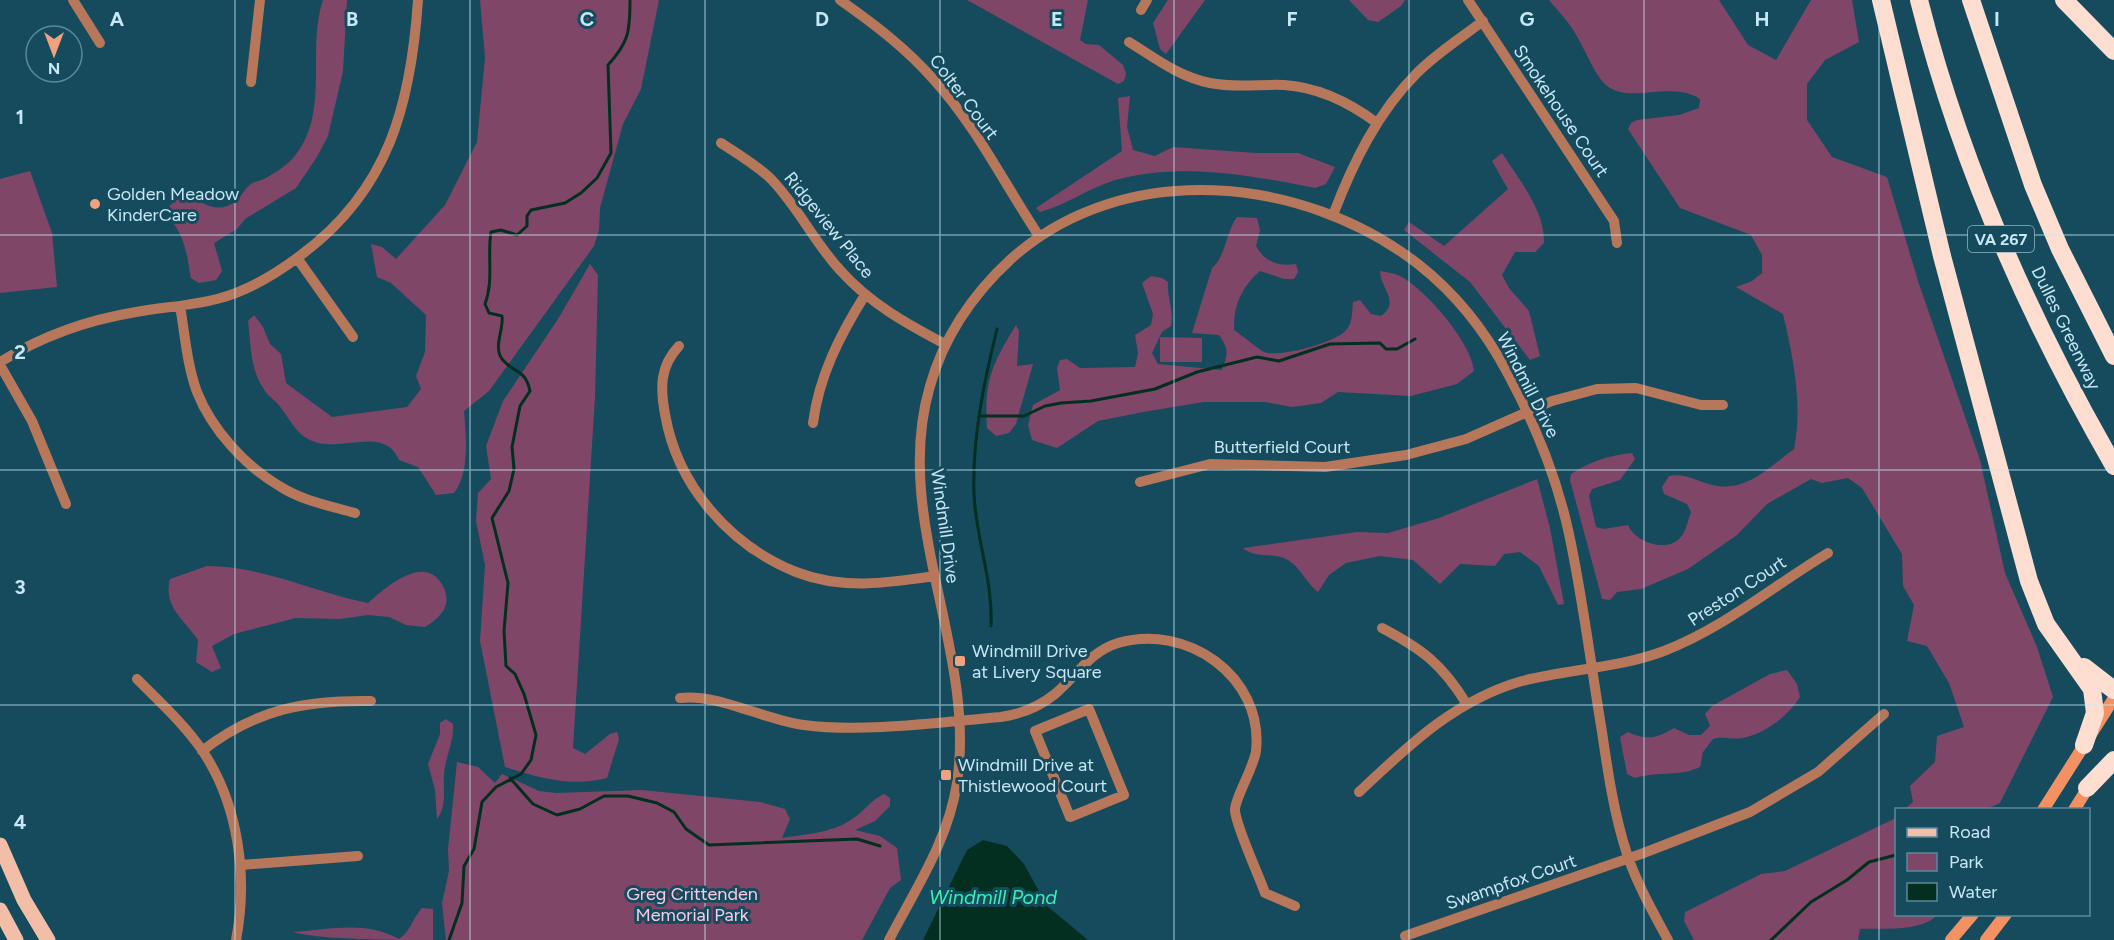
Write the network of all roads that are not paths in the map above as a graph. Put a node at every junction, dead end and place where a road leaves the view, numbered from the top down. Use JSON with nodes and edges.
{"nodes":[{"id":1,"x":73,"y":0,"type":"edge"},
{"id":2,"x":260,"y":0,"type":"edge"},
{"id":3,"x":418,"y":0,"type":"edge"},
{"id":4,"x":840,"y":0,"type":"edge"},
{"id":5,"x":1147,"y":0,"type":"edge"},
{"id":6,"x":1468,"y":0,"type":"edge"},
{"id":7,"x":1881,"y":0,"type":"edge"},
{"id":8,"x":1919,"y":0,"type":"edge"},
{"id":9,"x":1971,"y":0,"type":"edge"},
{"id":10,"x":2064,"y":0,"type":"edge"},
{"id":11,"x":1141,"y":10,"type":"dead end"},
{"id":12,"x":1483,"y":21,"type":"junction"},
{"id":13,"x":1129,"y":42,"type":"dead end"},
{"id":14,"x":100,"y":43,"type":"dead end"},
{"id":15,"x":2114,"y":51,"type":"edge"},
{"id":16,"x":251,"y":82,"type":"dead end"},
{"id":17,"x":1377,"y":123,"type":"junction"},
{"id":18,"x":721,"y":144,"type":"dead end"},
{"id":19,"x":1333,"y":215,"type":"junction"},
{"id":20,"x":1039,"y":237,"type":"junction"},
{"id":21,"x":1617,"y":243,"type":"dead end"},
{"id":22,"x":297,"y":258,"type":"junction"},
{"id":23,"x":865,"y":295,"type":"junction"},
{"id":24,"x":180,"y":306,"type":"junction"},
{"id":25,"x":353,"y":337,"type":"dead end"},
{"id":26,"x":945,"y":344,"type":"junction"},
{"id":27,"x":679,"y":346,"type":"dead end"},
{"id":28,"x":2114,"y":356,"type":"edge"},
{"id":29,"x":0,"y":363,"type":"edge"},
{"id":30,"x":1723,"y":405,"type":"dead end"},
{"id":31,"x":1527,"y":413,"type":"junction"},
{"id":32,"x":813,"y":423,"type":"dead end"},
{"id":33,"x":2114,"y":466,"type":"edge"},
{"id":34,"x":1140,"y":482,"type":"dead end"},
{"id":35,"x":66,"y":504,"type":"dead end"},
{"id":36,"x":355,"y":513,"type":"dead end"},
{"id":37,"x":1828,"y":553,"type":"dead end"},
{"id":38,"x":935,"y":576,"type":"junction"},
{"id":39,"x":1382,"y":628,"type":"dead end"},
{"id":40,"x":2058,"y":643,"type":"junction"},
{"id":41,"x":1592,"y":669,"type":"junction"},
{"id":42,"x":137,"y":679,"type":"dead end"},
{"id":43,"x":2114,"y":690,"type":"edge"},
{"id":44,"x":680,"y":698,"type":"dead end"},
{"id":45,"x":2114,"y":698,"type":"edge"},
{"id":46,"x":371,"y":701,"type":"dead end"},
{"id":47,"x":1466,"y":703,"type":"junction"},
{"id":48,"x":1027,"y":710,"type":"junction"},
{"id":49,"x":1884,"y":714,"type":"dead end"},
{"id":50,"x":959,"y":720,"type":"junction"},
{"id":51,"x":1035,"y":731,"type":"junction"},
{"id":52,"x":2084,"y":744,"type":"junction"},
{"id":53,"x":2114,"y":748,"type":"edge"},
{"id":54,"x":202,"y":751,"type":"junction"},
{"id":55,"x":2114,"y":760,"type":"edge"},
{"id":56,"x":2087,"y":788,"type":"junction"},
{"id":57,"x":1359,"y":792,"type":"dead end"},
{"id":58,"x":2044,"y":808,"type":"edge"},
{"id":59,"x":2075,"y":808,"type":"edge"},
{"id":60,"x":0,"y":845,"type":"edge"},
{"id":61,"x":358,"y":856,"type":"dead end"},
{"id":62,"x":1628,"y":859,"type":"junction"},
{"id":63,"x":241,"y":865,"type":"junction"},
{"id":64,"x":1295,"y":906,"type":"dead end"},
{"id":65,"x":0,"y":910,"type":"edge"},
{"id":66,"x":1972,"y":916,"type":"edge"},
{"id":67,"x":2005,"y":916,"type":"edge"},
{"id":68,"x":1405,"y":936,"type":"dead end"},
{"id":69,"x":16,"y":940,"type":"edge"},
{"id":70,"x":48,"y":940,"type":"edge"},
{"id":71,"x":236,"y":940,"type":"edge"},
{"id":72,"x":890,"y":940,"type":"edge"},
{"id":73,"x":1668,"y":940,"type":"edge"},
{"id":74,"x":1951,"y":940,"type":"edge"},
{"id":75,"x":1986,"y":940,"type":"edge"}],
"edges":[{"from":1,"to":14,"type":"street"},
{"from":2,"to":16,"type":"street"},
{"from":3,"to":22,"type":"street"},
{"from":4,"to":20,"type":"street","name":"Colter Court"},
{"from":5,"to":11,"type":"street"},
{"from":6,"to":12,"type":"street","name":"Smokehouse Court"},
{"from":7,"to":40,"type":"highway"},
{"from":8,"to":33,"type":"highway","name":"Dulles Greenway","number":"VA 267"},
{"from":9,"to":28,"type":"highway","name":"Dulles Greenway","number":"VA 267"},
{"from":10,"to":15,"type":"highway"},
{"from":12,"to":17,"type":"street"},
{"from":12,"to":21,"type":"street","name":"Smokehouse Court"},
{"from":13,"to":17,"type":"street"},
{"from":17,"to":19,"type":"street"},
{"from":18,"to":23,"type":"street","name":"Ridgeview Place"},
{"from":19,"to":20,"type":"street","name":"Windmill Drive"},
{"from":19,"to":31,"type":"street","name":"Windmill Drive"},
{"from":20,"to":26,"type":"street","name":"Windmill Drive"},
{"from":22,"to":24,"type":"street"},
{"from":22,"to":25,"type":"street"},
{"from":23,"to":26,"type":"street","name":"Ridgeview Place"},
{"from":23,"to":32,"type":"street"},
{"from":24,"to":29,"type":"street"},
{"from":24,"to":36,"type":"street"},
{"from":26,"to":38,"type":"street","name":"Windmill Drive"},
{"from":27,"to":38,"type":"street"},
{"from":29,"to":35,"type":"street"},
{"from":30,"to":31,"type":"street","name":"Butterfield Court"},
{"from":31,"to":34,"type":"street","name":"Butterfield Court"},
{"from":31,"to":41,"type":"street","name":"Windmill Drive"},
{"from":37,"to":41,"type":"street","name":"Preston Court"},
{"from":38,"to":50,"type":"street","name":"Windmill Drive"},
{"from":39,"to":47,"type":"street"},
{"from":40,"to":43,"type":"highway"},
{"from":40,"to":52,"type":"highway"},
{"from":41,"to":47,"type":"street","name":"Preston Court"},
{"from":41,"to":62,"type":"street","name":"Windmill Drive"},
{"from":42,"to":54,"type":"street"},
{"from":44,"to":50,"type":"street"},
{"from":45,"to":52,"type":"main road"},
{"from":46,"to":54,"type":"street"},
{"from":47,"to":57,"type":"street","name":"Preston Court"},
{"from":48,"to":50,"type":"street"},
{"from":48,"to":51,"type":"street"},
{"from":48,"to":64,"type":"street"},
{"from":49,"to":62,"type":"street","name":"Swampfox Court"},
{"from":50,"to":72,"type":"street","name":"Windmill Drive"},
{"from":51,"to":51,"type":"street"},
{"from":52,"to":58,"type":"main road"},
{"from":53,"to":56,"type":"main road"},
{"from":54,"to":63,"type":"street"},
{"from":55,"to":56,"type":"highway"},
{"from":56,"to":59,"type":"main road"},
{"from":60,"to":70,"type":"main road"},
{"from":61,"to":63,"type":"street"},
{"from":62,"to":68,"type":"street","name":"Swampfox Court"},
{"from":62,"to":73,"type":"street","name":"Windmill Drive"},
{"from":63,"to":71,"type":"street"},
{"from":65,"to":69,"type":"main road"},
{"from":66,"to":74,"type":"main road"},
{"from":67,"to":75,"type":"main road"}]}
